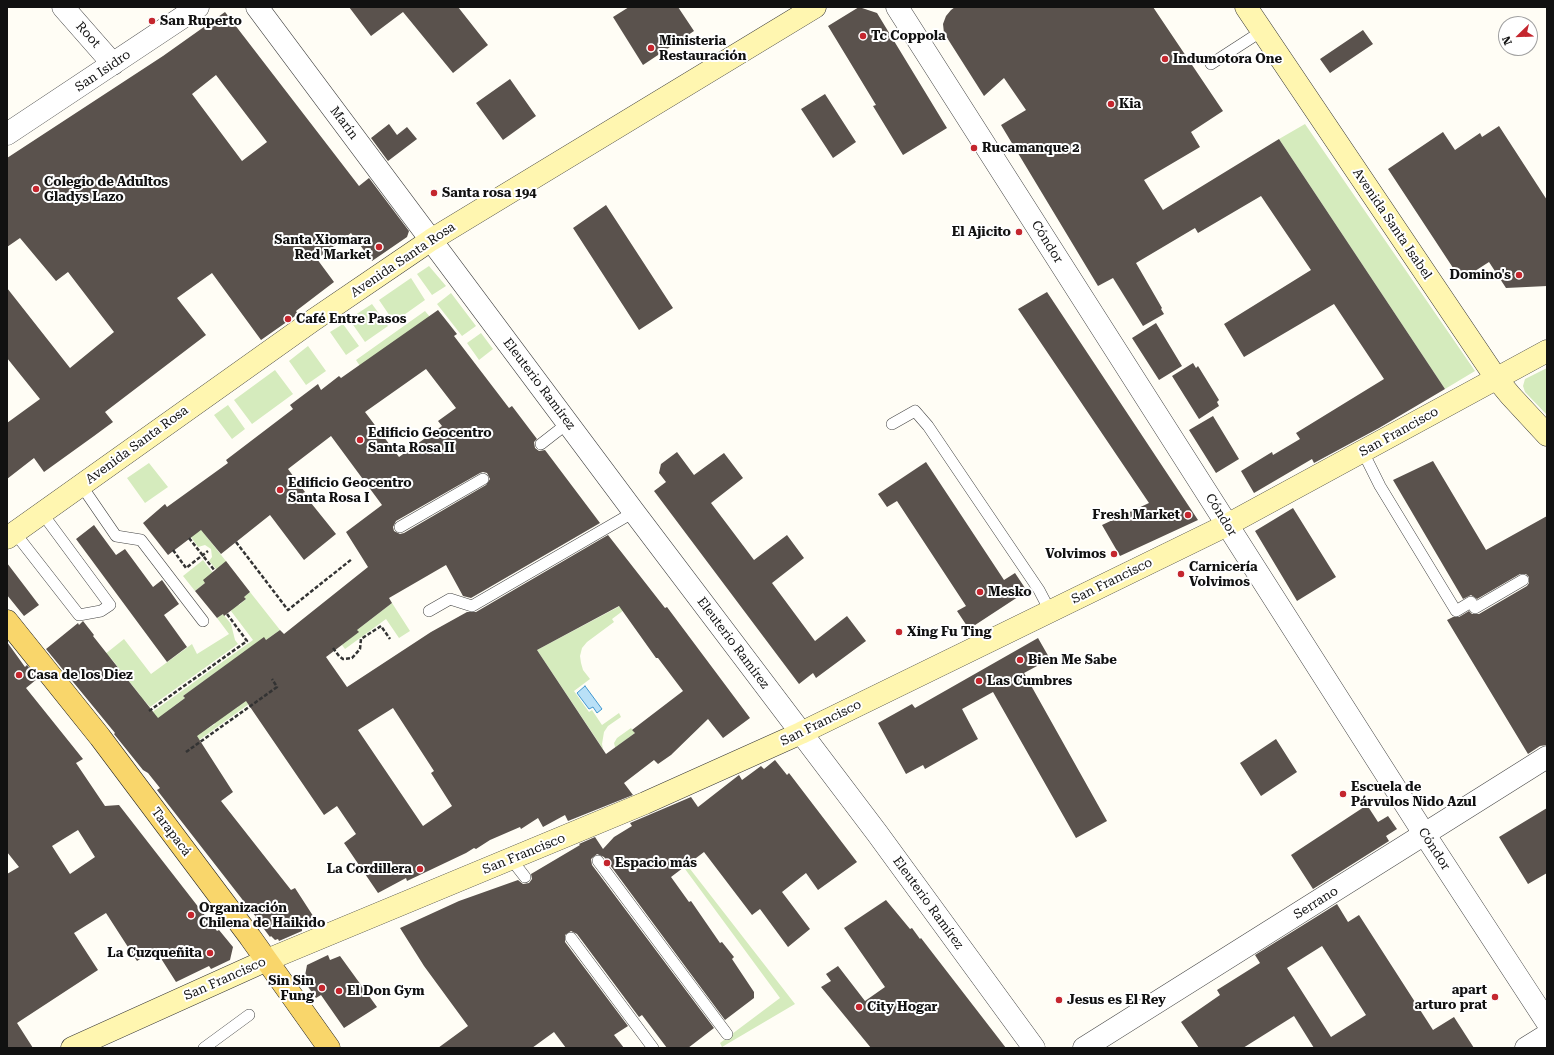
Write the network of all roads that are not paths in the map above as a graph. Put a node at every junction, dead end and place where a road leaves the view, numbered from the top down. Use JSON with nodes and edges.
{"nodes":[{"id":1,"x":63,"y":7,"type":"edge"},
{"id":2,"x":198,"y":7,"type":"edge"},
{"id":3,"x":257,"y":7,"type":"edge"},
{"id":4,"x":815,"y":7,"type":"edge"},
{"id":5,"x":897,"y":7,"type":"edge"},
{"id":6,"x":1246,"y":7,"type":"edge"},
{"id":7,"x":1262,"y":31,"type":"junction"},
{"id":8,"x":113,"y":64,"type":"junction"},
{"id":9,"x":1211,"y":64,"type":"dead end"},
{"id":10,"x":7,"y":134,"type":"edge"},
{"id":11,"x":431,"y":240,"type":"junction"},
{"id":12,"x":1547,"y":351,"type":"edge"},
{"id":13,"x":1496,"y":378,"type":"junction"},
{"id":14,"x":568,"y":423,"type":"junction"},
{"id":15,"x":892,"y":424,"type":"dead end"},
{"id":16,"x":1547,"y":435,"type":"edge"},
{"id":17,"x":541,"y":444,"type":"dead end"},
{"id":18,"x":1363,"y":452,"type":"junction"},
{"id":19,"x":483,"y":478,"type":"dead end"},
{"id":20,"x":81,"y":485,"type":"junction"},
{"id":21,"x":634,"y":512,"type":"junction"},
{"id":22,"x":42,"y":513,"type":"junction"},
{"id":23,"x":1227,"y":525,"type":"junction"},
{"id":24,"x":400,"y":527,"type":"dead end"},
{"id":25,"x":11,"y":536,"type":"edge"},
{"id":26,"x":1523,"y":580,"type":"dead end"},
{"id":27,"x":429,"y":611,"type":"dead end"},
{"id":28,"x":1050,"y":611,"type":"junction"},
{"id":29,"x":7,"y":621,"type":"edge"},
{"id":30,"x":203,"y":621,"type":"dead end"},
{"id":31,"x":802,"y":733,"type":"junction"},
{"id":32,"x":1547,"y":758,"type":"edge"},
{"id":33,"x":1425,"y":835,"type":"junction"},
{"id":34,"x":511,"y":859,"type":"junction"},
{"id":35,"x":598,"y":861,"type":"dead end"},
{"id":36,"x":525,"y":877,"type":"dead end"},
{"id":37,"x":571,"y":938,"type":"dead end"},
{"id":38,"x":266,"y":960,"type":"junction"},
{"id":39,"x":249,"y":1015,"type":"dead end"},
{"id":40,"x":1547,"y":1022,"type":"edge"},
{"id":41,"x":727,"y":1034,"type":"dead end"},
{"id":42,"x":1547,"y":1035,"type":"edge"},
{"id":43,"x":72,"y":1048,"type":"edge"},
{"id":44,"x":204,"y":1048,"type":"edge"},
{"id":45,"x":329,"y":1048,"type":"edge"},
{"id":46,"x":653,"y":1048,"type":"edge"},
{"id":47,"x":1034,"y":1048,"type":"edge"},
{"id":48,"x":1084,"y":1048,"type":"edge"},
{"id":49,"x":1526,"y":1048,"type":"edge"}],
"edges":[{"from":1,"to":8,"type":"street","name":"Root"},
{"from":2,"to":8,"type":"street","name":"San Isidro"},
{"from":3,"to":11,"type":"street","name":"Marín"},
{"from":4,"to":11,"type":"main road","name":"Avenida Santa Rosa"},
{"from":5,"to":23,"type":"street","name":"Cóndor"},
{"from":6,"to":7,"type":"main road","name":"Avenida Santa Isabel"},
{"from":7,"to":9,"type":"lane"},
{"from":7,"to":13,"type":"main road","name":"Avenida Santa Isabel"},
{"from":8,"to":10,"type":"street","name":"San Isidro"},
{"from":11,"to":14,"type":"street","name":"Eleuterio Ramírez"},
{"from":11,"to":20,"type":"main road","name":"Avenida Santa Rosa"},
{"from":12,"to":13,"type":"main road","name":"San Francisco"},
{"from":13,"to":16,"type":"main road","name":"Avenida Santa Isabel"},
{"from":13,"to":18,"type":"main road","name":"San Francisco"},
{"from":14,"to":17,"type":"lane"},
{"from":14,"to":21,"type":"street","name":"Eleuterio Ramírez"},
{"from":15,"to":28,"type":"lane"},
{"from":18,"to":23,"type":"main road","name":"San Francisco"},
{"from":18,"to":26,"type":"lane"},
{"from":19,"to":24,"type":"lane"},
{"from":20,"to":22,"type":"main road","name":"Avenida Santa Rosa"},
{"from":20,"to":30,"type":"lane"},
{"from":21,"to":27,"type":"lane"},
{"from":21,"to":31,"type":"street","name":"Eleuterio Ramírez"},
{"from":22,"to":25,"type":"main road","name":"Avenida Santa Rosa"},
{"from":22,"to":25,"type":"lane"},
{"from":23,"to":28,"type":"main road","name":"San Francisco"},
{"from":23,"to":33,"type":"street","name":"Cóndor"},
{"from":28,"to":31,"type":"main road","name":"San Francisco"},
{"from":29,"to":38,"type":"main road","name":"Tarapacá"},
{"from":31,"to":34,"type":"main road","name":"San Francisco"},
{"from":31,"to":47,"type":"street","name":"Eleuterio Ramírez"},
{"from":32,"to":33,"type":"street","name":"Serrano"},
{"from":33,"to":40,"type":"street","name":"Cóndor"},
{"from":33,"to":48,"type":"street","name":"Serrano"},
{"from":34,"to":36,"type":"lane"},
{"from":34,"to":38,"type":"main road","name":"San Francisco"},
{"from":35,"to":41,"type":"lane"},
{"from":37,"to":46,"type":"lane"},
{"from":38,"to":43,"type":"main road","name":"San Francisco"},
{"from":38,"to":45,"type":"main road","name":"Tarapacá"},
{"from":39,"to":44,"type":"lane"},
{"from":42,"to":49,"type":"street"}]}
